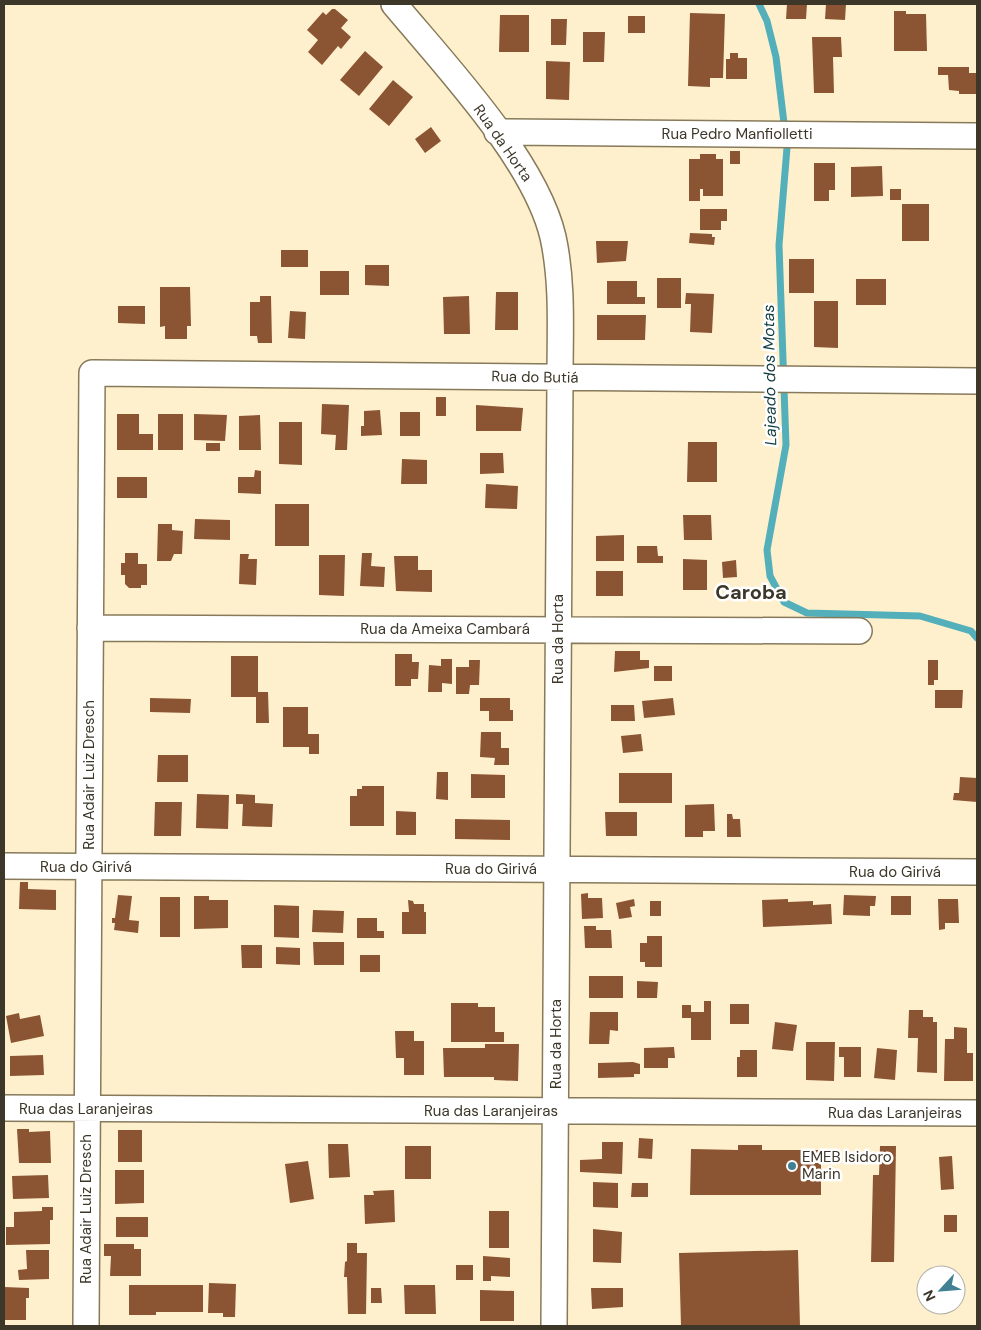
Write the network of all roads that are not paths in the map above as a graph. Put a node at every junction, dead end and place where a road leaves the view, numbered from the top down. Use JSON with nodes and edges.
{"nodes":[{"id":1,"x":394,"y":4,"type":"edge"},
{"id":2,"x":497,"y":132,"type":"junction"},
{"id":3,"x":977,"y":136,"type":"edge"},
{"id":4,"x":92,"y":373,"type":"joint"},
{"id":5,"x":560,"y":377,"type":"junction"},
{"id":6,"x":977,"y":381,"type":"edge"},
{"id":7,"x":90,"y":628,"type":"junction"},
{"id":8,"x":558,"y":630,"type":"junction"},
{"id":9,"x":859,"y":631,"type":"dead end"},
{"id":10,"x":4,"y":866,"type":"edge"},
{"id":11,"x":89,"y":867,"type":"junction"},
{"id":12,"x":557,"y":870,"type":"junction"},
{"id":13,"x":977,"y":872,"type":"edge"},
{"id":14,"x":4,"y":1108,"type":"edge"},
{"id":15,"x":87,"y":1109,"type":"junction"},
{"id":16,"x":555,"y":1111,"type":"junction"},
{"id":17,"x":977,"y":1113,"type":"edge"},
{"id":18,"x":86,"y":1326,"type":"edge"},
{"id":19,"x":554,"y":1326,"type":"edge"}],
"edges":[{"from":1,"to":2,"type":"street","name":"Rua da Horta"},
{"from":2,"to":3,"type":"street","name":"Rua Pedro Manfiolletti"},
{"from":2,"to":5,"type":"street","name":"Rua da Horta"},
{"from":4,"to":5,"type":"street","name":"Rua do Butiá"},
{"from":4,"to":7,"type":"street","name":"Rua Adair Luiz Dresch"},
{"from":5,"to":6,"type":"street","name":"Rua do Butiá"},
{"from":5,"to":8,"type":"street","name":"Rua da Horta"},
{"from":7,"to":8,"type":"street","name":"Rua da Ameixa Cambará"},
{"from":7,"to":11,"type":"street","name":"Rua Adair Luiz Dresch"},
{"from":8,"to":9,"type":"street","name":"Rua da Ameixa Cambará"},
{"from":8,"to":12,"type":"street","name":"Rua da Horta"},
{"from":10,"to":11,"type":"street","name":"Rua do Girivá"},
{"from":11,"to":12,"type":"street","name":"Rua do Girivá"},
{"from":11,"to":15,"type":"street","name":"Rua Adair Luiz Dresch"},
{"from":12,"to":13,"type":"street","name":"Rua do Girivá"},
{"from":12,"to":16,"type":"street","name":"Rua da Horta"},
{"from":14,"to":15,"type":"street","name":"Rua das Laranjeiras"},
{"from":15,"to":16,"type":"street","name":"Rua das Laranjeiras"},
{"from":15,"to":18,"type":"street","name":"Rua Adair Luiz Dresch"},
{"from":16,"to":17,"type":"street","name":"Rua das Laranjeiras"},
{"from":16,"to":19,"type":"street","name":"Rua da Horta"}]}
